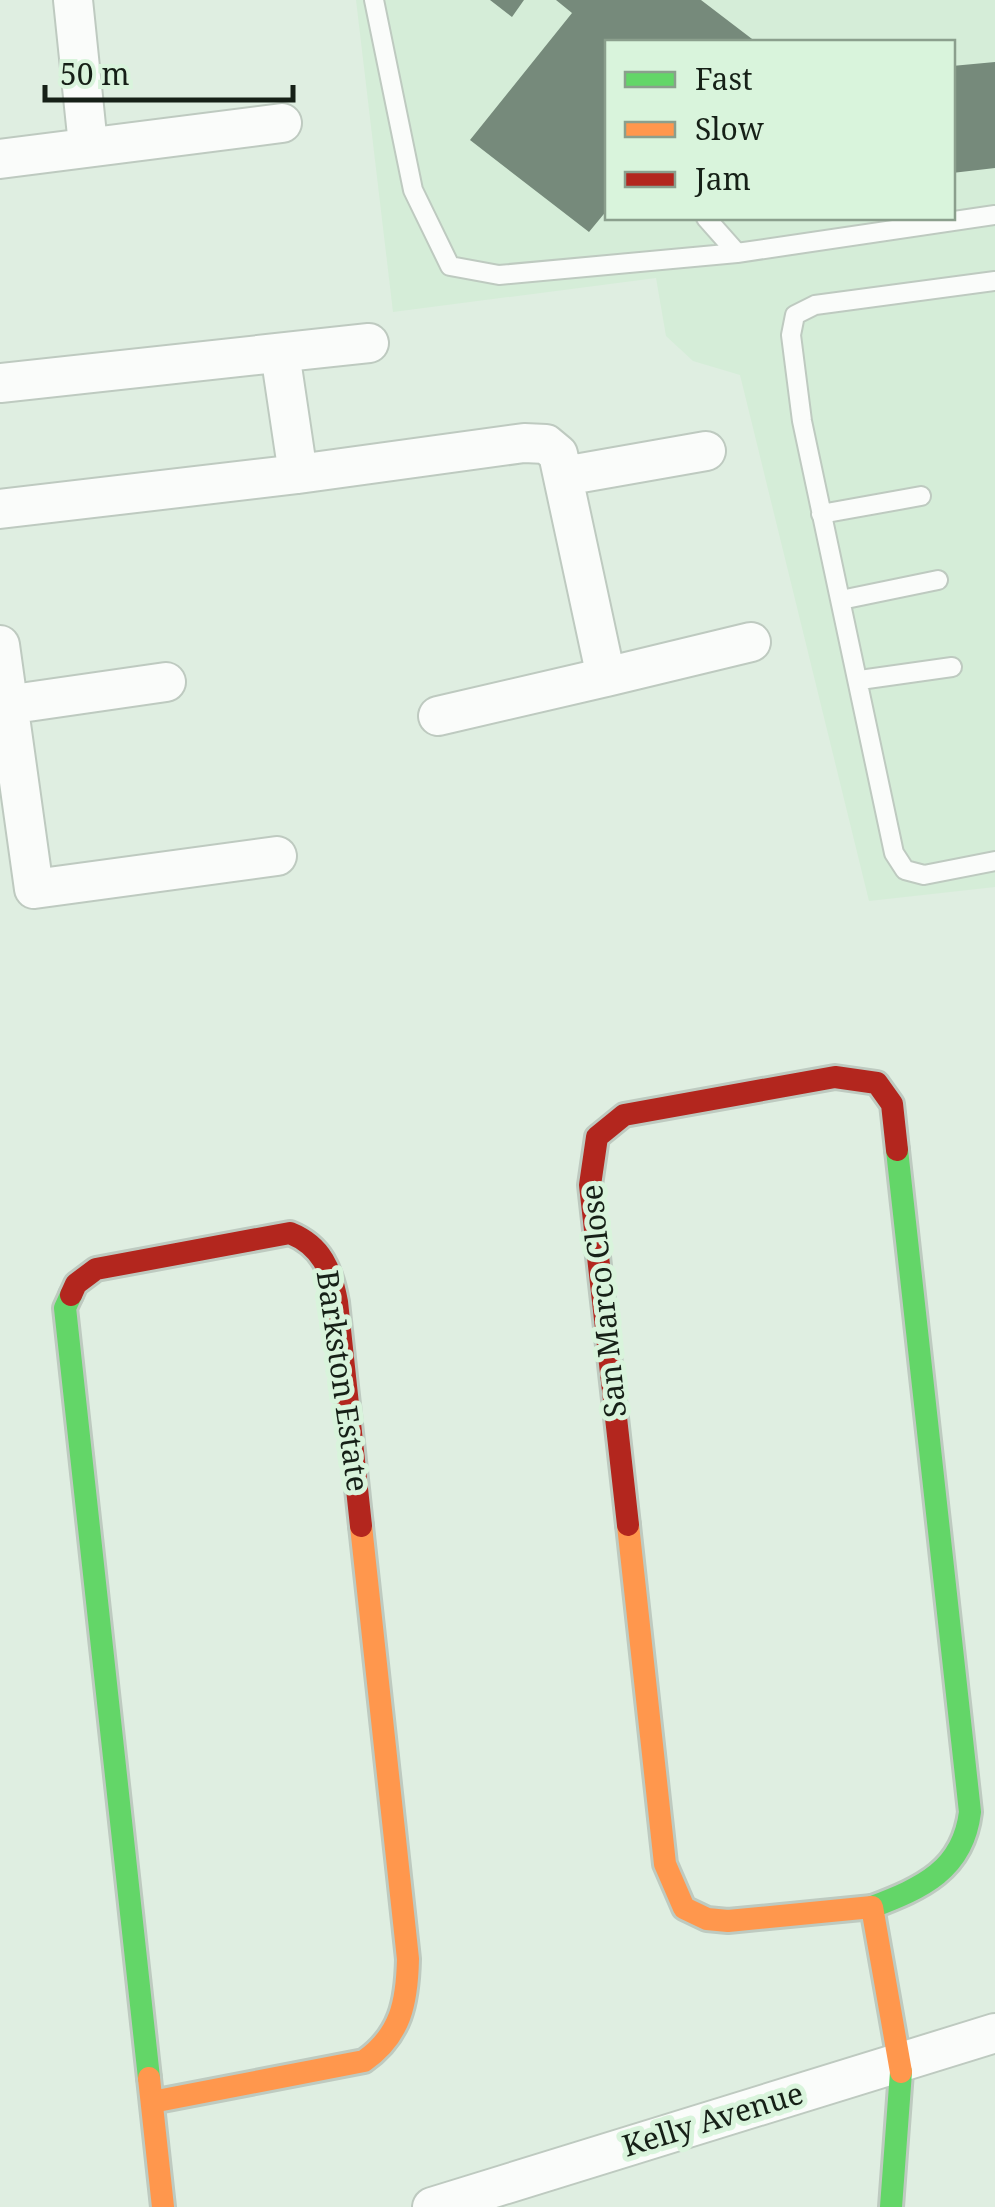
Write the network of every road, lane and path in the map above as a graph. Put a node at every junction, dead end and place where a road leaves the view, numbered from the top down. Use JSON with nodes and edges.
{"nodes":[{"id":1,"x":73,"y":0,"type":"edge"},
{"id":2,"x":374,"y":0,"type":"edge"},
{"id":3,"x":282,"y":122,"type":"dead end"},
{"id":4,"x":88,"y":145,"type":"junction"},
{"id":5,"x":0,"y":158,"type":"edge"},
{"id":6,"x":995,"y":215,"type":"edge"},
{"id":7,"x":708,"y":220,"type":"edge"},
{"id":8,"x":737,"y":253,"type":"junction"},
{"id":9,"x":995,"y":281,"type":"edge"},
{"id":10,"x":369,"y":343,"type":"dead end"},
{"id":11,"x":280,"y":353,"type":"junction"},
{"id":12,"x":0,"y":383,"type":"edge"},
{"id":13,"x":706,"y":451,"type":"dead end"},
{"id":14,"x":298,"y":474,"type":"junction"},
{"id":15,"x":564,"y":476,"type":"junction"},
{"id":16,"x":921,"y":496,"type":"dead end"},
{"id":17,"x":0,"y":509,"type":"edge"},
{"id":18,"x":821,"y":514,"type":"junction"},
{"id":19,"x":938,"y":580,"type":"dead end"},
{"id":20,"x":840,"y":600,"type":"junction"},
{"id":21,"x":751,"y":642,"type":"dead end"},
{"id":22,"x":0,"y":645,"type":"edge"},
{"id":23,"x":952,"y":667,"type":"dead end"},
{"id":24,"x":606,"y":677,"type":"junction"},
{"id":25,"x":860,"y":680,"type":"junction"},
{"id":26,"x":166,"y":682,"type":"dead end"},
{"id":27,"x":4,"y":705,"type":"edge"},
{"id":28,"x":438,"y":716,"type":"dead end"},
{"id":29,"x":277,"y":856,"type":"dead end"},
{"id":30,"x":995,"y":861,"type":"edge"},
{"id":31,"x":17,"y":893,"type":"edge"},
{"id":32,"x":872,"y":1907,"type":"junction"},
{"id":33,"x":995,"y":2033,"type":"edge"},
{"id":34,"x":902,"y":2062,"type":"junction"},
{"id":35,"x":152,"y":2102,"type":"junction"},
{"id":36,"x":163,"y":2207,"type":"edge"},
{"id":37,"x":432,"y":2207,"type":"edge"},
{"id":38,"x":891,"y":2207,"type":"edge"}],
"edges":[{"from":1,"to":4,"type":"street"},
{"from":2,"to":8,"type":"lane"},
{"from":3,"to":4,"type":"street"},
{"from":4,"to":5,"type":"street"},
{"from":6,"to":8,"type":"lane"},
{"from":7,"to":8,"type":"lane"},
{"from":9,"to":18,"type":"lane"},
{"from":10,"to":11,"type":"street"},
{"from":11,"to":12,"type":"street"},
{"from":11,"to":14,"type":"street"},
{"from":13,"to":15,"type":"street"},
{"from":14,"to":15,"type":"street"},
{"from":14,"to":17,"type":"street"},
{"from":15,"to":24,"type":"street"},
{"from":16,"to":18,"type":"lane"},
{"from":18,"to":20,"type":"lane"},
{"from":19,"to":20,"type":"lane"},
{"from":20,"to":25,"type":"lane"},
{"from":21,"to":24,"type":"street"},
{"from":22,"to":27,"type":"street"},
{"from":23,"to":25,"type":"lane"},
{"from":24,"to":28,"type":"street"},
{"from":25,"to":30,"type":"lane"},
{"from":26,"to":27,"type":"street"},
{"from":27,"to":31,"type":"street"},
{"from":29,"to":31,"type":"street"},
{"from":32,"to":32,"type":"street","name":"San Marco Close"},
{"from":32,"to":34,"type":"street"},
{"from":33,"to":34,"type":"street","name":"Kelly Avenue"},
{"from":34,"to":37,"type":"street","name":"Kelly Avenue"},
{"from":34,"to":38,"type":"street"},
{"from":35,"to":35,"type":"street","name":"Barkston Estate"},
{"from":35,"to":36,"type":"street","name":"Barkston Estate"}]}
